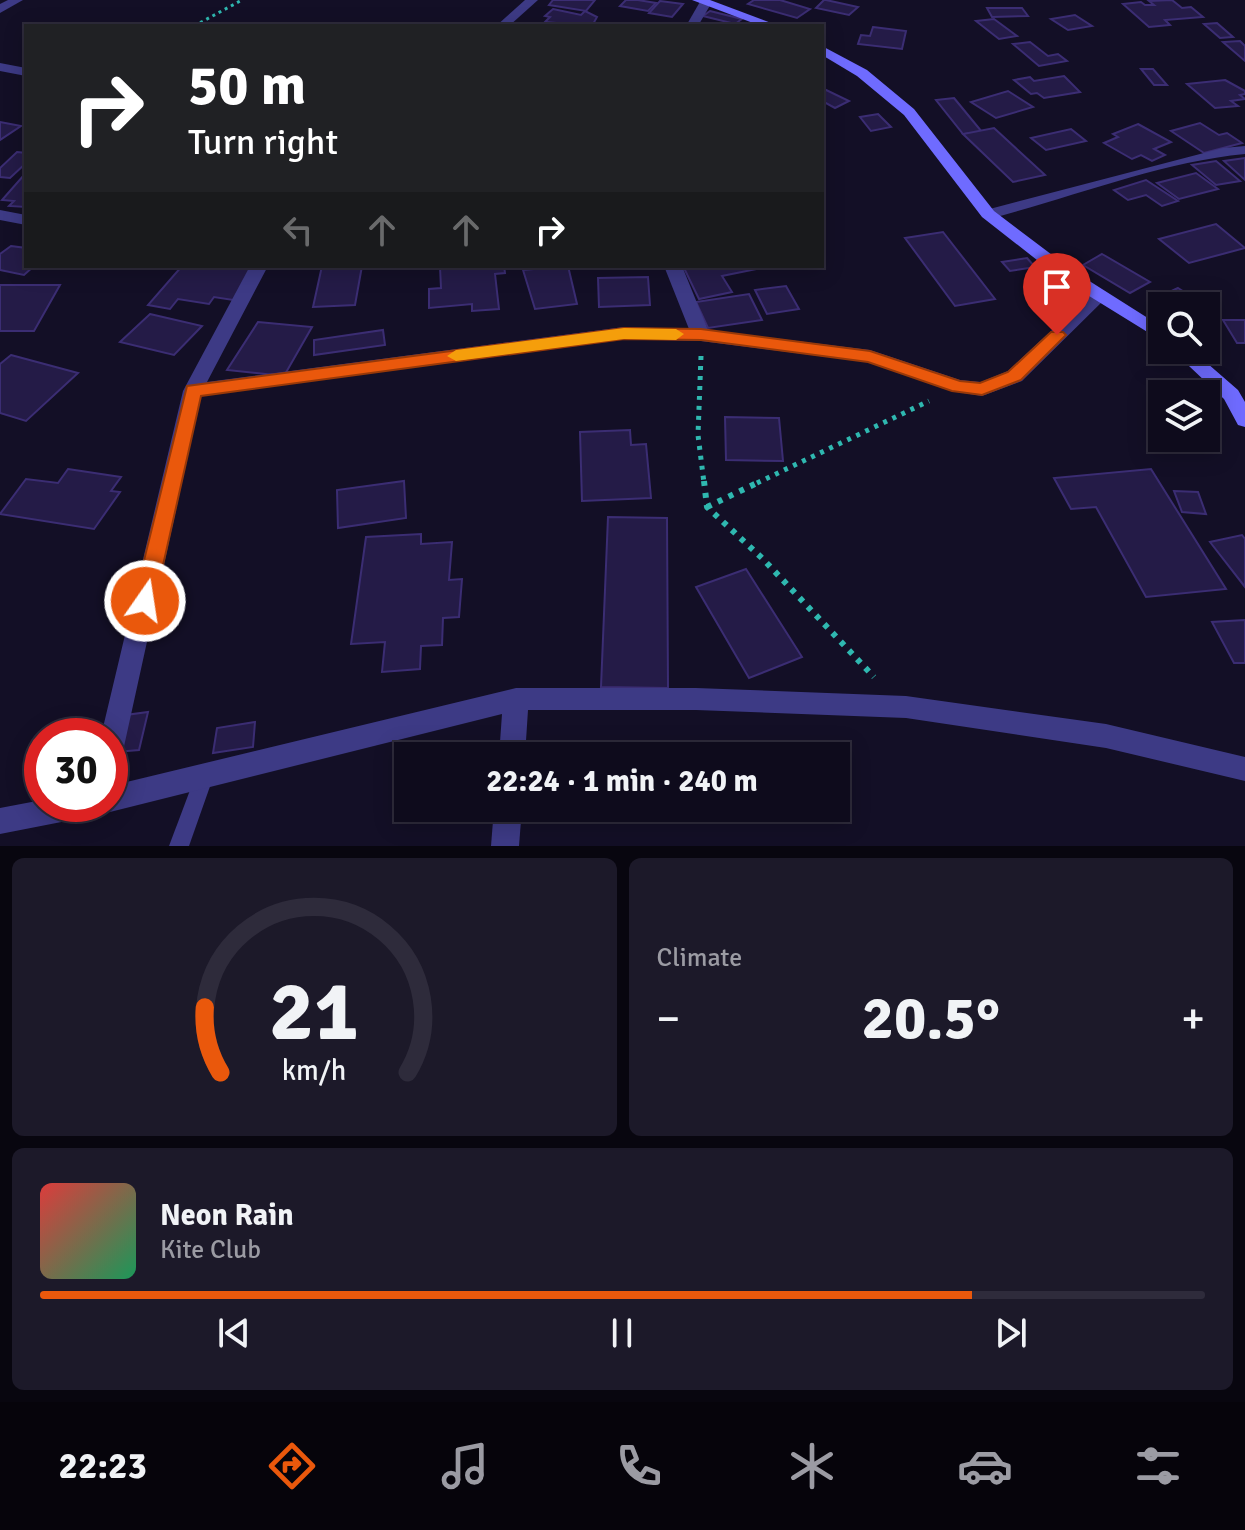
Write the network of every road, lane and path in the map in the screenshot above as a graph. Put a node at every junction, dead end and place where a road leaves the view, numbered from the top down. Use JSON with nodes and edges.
{"nodes":[{"id":1,"x":17,"y":0,"type":"edge"},
{"id":2,"x":242,"y":0,"type":"edge"},
{"id":3,"x":532,"y":0,"type":"edge"},
{"id":4,"x":702,"y":1,"type":"edge"},
{"id":5,"x":0,"y":9,"type":"edge"},
{"id":6,"x":198,"y":24,"type":"edge"},
{"id":7,"x":504,"y":24,"type":"edge"},
{"id":8,"x":693,"y":24,"type":"edge"},
{"id":9,"x":767,"y":24,"type":"edge"},
{"id":10,"x":824,"y":51,"type":"edge"},
{"id":11,"x":0,"y":67,"type":"edge"},
{"id":12,"x":24,"y":72,"type":"edge"},
{"id":13,"x":1245,"y":150,"type":"edge"},
{"id":14,"x":988,"y":214,"type":"junction"},
{"id":15,"x":0,"y":215,"type":"edge"},
{"id":16,"x":24,"y":220,"type":"edge"},
{"id":17,"x":258,"y":268,"type":"edge"},
{"id":18,"x":674,"y":268,"type":"edge"},
{"id":19,"x":1100,"y":295,"type":"junction"},
{"id":20,"x":1148,"y":326,"type":"edge"},
{"id":21,"x":701,"y":335,"type":"junction"},
{"id":22,"x":1200,"y":364,"type":"edge"},
{"id":23,"x":958,"y":386,"type":"junction"},
{"id":24,"x":193,"y":391,"type":"junction"},
{"id":25,"x":1238,"y":392,"type":"edge"},
{"id":26,"x":1245,"y":420,"type":"edge"},
{"id":27,"x":707,"y":507,"type":"junction"},
{"id":28,"x":516,"y":699,"type":"junction"},
{"id":29,"x":906,"y":707,"type":"junction"},
{"id":30,"x":118,"y":718,"type":"edge"},
{"id":31,"x":513,"y":742,"type":"edge"},
{"id":32,"x":1245,"y":769,"type":"edge"},
{"id":33,"x":205,"y":775,"type":"junction"},
{"id":34,"x":128,"y":794,"type":"edge"},
{"id":35,"x":24,"y":816,"type":"edge"},
{"id":36,"x":0,"y":821,"type":"edge"},
{"id":37,"x":507,"y":822,"type":"edge"},
{"id":38,"x":179,"y":846,"type":"edge"},
{"id":39,"x":505,"y":846,"type":"edge"}],
"edges":[{"from":1,"to":5,"type":"street"},
{"from":2,"to":6,"type":"path"},
{"from":3,"to":7,"type":"street"},
{"from":4,"to":8,"type":"street"},
{"from":4,"to":9,"type":"street"},
{"from":10,"to":14,"type":"street"},
{"from":11,"to":12,"type":"street"},
{"from":13,"to":14,"type":"street"},
{"from":14,"to":19,"type":"street"},
{"from":15,"to":16,"type":"street"},
{"from":17,"to":24,"type":"street"},
{"from":18,"to":21,"type":"street"},
{"from":19,"to":20,"type":"street"},
{"from":19,"to":23,"type":"street"},
{"from":21,"to":23,"type":"street"},
{"from":21,"to":24,"type":"street"},
{"from":21,"to":27,"type":"path"},
{"from":22,"to":25,"type":"street"},
{"from":23,"to":27,"type":"path"},
{"from":24,"to":30,"type":"street"},
{"from":25,"to":26,"type":"street"},
{"from":27,"to":29,"type":"path"},
{"from":28,"to":29,"type":"street"},
{"from":28,"to":31,"type":"street"},
{"from":28,"to":33,"type":"street"},
{"from":29,"to":32,"type":"street"},
{"from":33,"to":34,"type":"street"},
{"from":33,"to":38,"type":"lane"},
{"from":35,"to":36,"type":"street"},
{"from":37,"to":39,"type":"street"}]}
